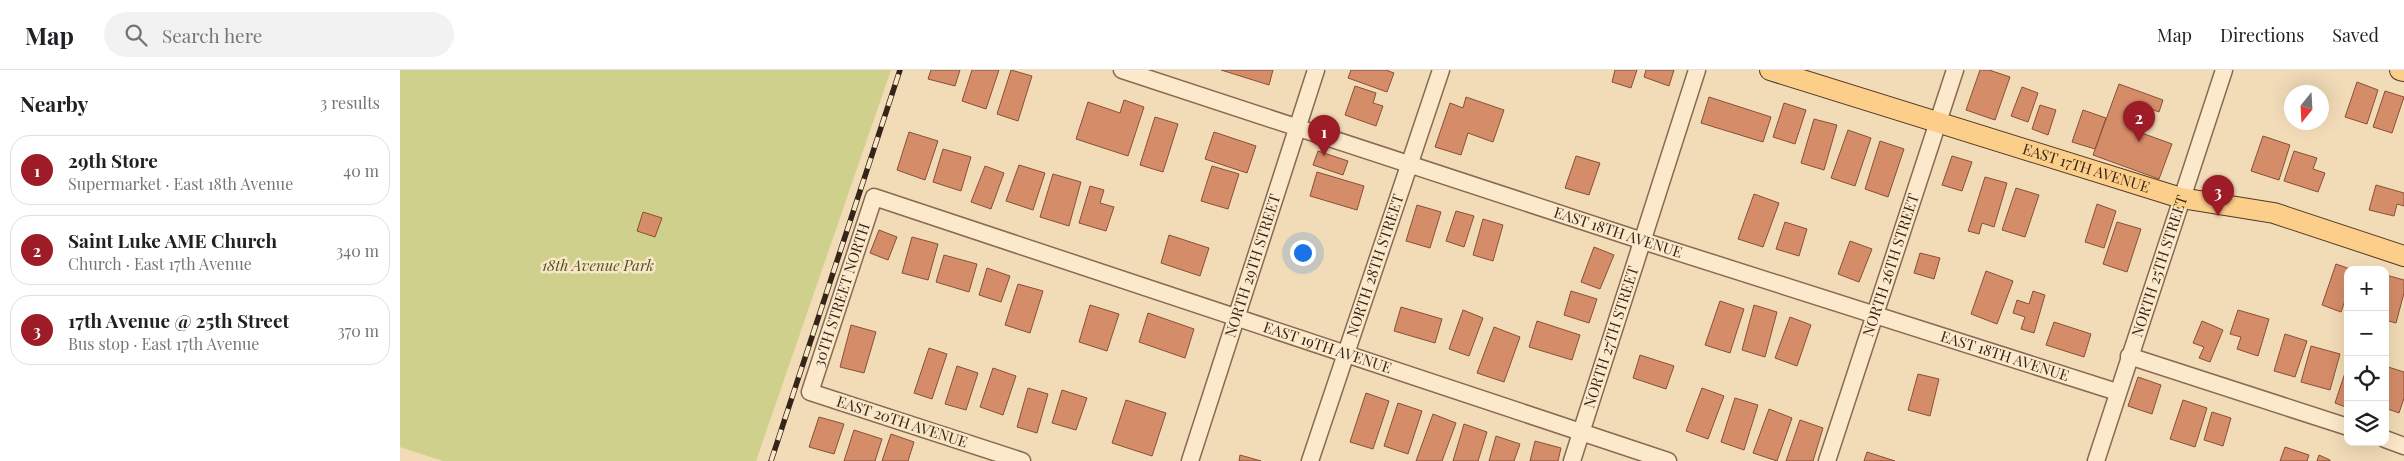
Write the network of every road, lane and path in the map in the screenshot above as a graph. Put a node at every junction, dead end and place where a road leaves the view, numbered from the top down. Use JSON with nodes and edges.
{"nodes":[{"id":1,"x":1122,"y":70,"type":"edge"},
{"id":2,"x":1316,"y":70,"type":"edge"},
{"id":3,"x":1441,"y":70,"type":"edge"},
{"id":4,"x":1697,"y":70,"type":"edge"},
{"id":5,"x":1770,"y":70,"type":"edge"},
{"id":6,"x":1955,"y":70,"type":"edge"},
{"id":7,"x":2224,"y":70,"type":"edge"},
{"id":8,"x":2400,"y":70,"type":"edge"},
{"id":9,"x":2404,"y":72,"type":"edge"},
{"id":10,"x":1938,"y":122,"type":"junction"},
{"id":11,"x":1297,"y":127,"type":"junction"},
{"id":12,"x":1410,"y":164,"type":"junction"},
{"id":13,"x":874,"y":197,"type":"joint"},
{"id":14,"x":2181,"y":198,"type":"junction"},
{"id":15,"x":1642,"y":241,"type":"junction"},
{"id":16,"x":2404,"y":256,"type":"edge"},
{"id":17,"x":1873,"y":316,"type":"junction"},
{"id":18,"x":1236,"y":319,"type":"junction"},
{"id":19,"x":1345,"y":355,"type":"junction"},
{"id":20,"x":2129,"y":356,"type":"junction"},
{"id":21,"x":810,"y":392,"type":"joint"},
{"id":22,"x":2117,"y":392,"type":"junction"},
{"id":23,"x":2344,"y":426,"type":"edge"},
{"id":24,"x":1581,"y":432,"type":"junction"},
{"id":25,"x":2389,"y":440,"type":"edge"},
{"id":26,"x":2404,"y":446,"type":"edge"},
{"id":27,"x":1022,"y":461,"type":"edge"},
{"id":28,"x":1190,"y":461,"type":"edge"},
{"id":29,"x":1310,"y":461,"type":"edge"},
{"id":30,"x":1572,"y":461,"type":"edge"},
{"id":31,"x":1668,"y":461,"type":"edge"},
{"id":32,"x":1828,"y":461,"type":"edge"},
{"id":33,"x":2096,"y":461,"type":"edge"}],
"edges":[{"from":1,"to":11,"type":"street","name":"EAST 18TH AVENUE"},
{"from":2,"to":11,"type":"street","name":"NORTH 29TH STREET"},
{"from":3,"to":12,"type":"street","name":"NORTH 28TH STREET"},
{"from":4,"to":15,"type":"street","name":"NORTH 27TH STREET"},
{"from":5,"to":10,"type":"main road","name":"EAST 17TH AVENUE"},
{"from":6,"to":10,"type":"street","name":"NORTH 26TH STREET"},
{"from":7,"to":14,"type":"street","name":"NORTH 25TH STREET"},
{"from":8,"to":9,"type":"main road"},
{"from":10,"to":14,"type":"main road","name":"EAST 17TH AVENUE"},
{"from":10,"to":17,"type":"street","name":"NORTH 26TH STREET"},
{"from":11,"to":12,"type":"street","name":"EAST 18TH AVENUE"},
{"from":11,"to":18,"type":"street","name":"NORTH 29TH STREET"},
{"from":12,"to":15,"type":"street","name":"EAST 18TH AVENUE"},
{"from":12,"to":19,"type":"street","name":"NORTH 28TH STREET"},
{"from":13,"to":18,"type":"street","name":"EAST 19TH AVENUE"},
{"from":13,"to":21,"type":"street","name":"30TH STREET NORTH"},
{"from":14,"to":16,"type":"main road","name":"EAST 17TH AVENUE"},
{"from":14,"to":20,"type":"street","name":"NORTH 25TH STREET"},
{"from":15,"to":17,"type":"street","name":"EAST 18TH AVENUE"},
{"from":15,"to":24,"type":"street","name":"NORTH 27TH STREET"},
{"from":17,"to":22,"type":"street","name":"EAST 18TH AVENUE"},
{"from":17,"to":32,"type":"street","name":"NORTH 26TH STREET"},
{"from":18,"to":19,"type":"street","name":"EAST 19TH AVENUE"},
{"from":18,"to":28,"type":"street","name":"NORTH 29TH STREET"},
{"from":19,"to":24,"type":"street","name":"EAST 19TH AVENUE"},
{"from":19,"to":29,"type":"street","name":"NORTH 28TH STREET"},
{"from":20,"to":22,"type":"street","name":"NORTH 25TH STREET"},
{"from":20,"to":23,"type":"street"},
{"from":21,"to":27,"type":"street","name":"EAST 20TH AVENUE"},
{"from":22,"to":33,"type":"street","name":"NORTH 25TH STREET"},
{"from":24,"to":30,"type":"street","name":"NORTH 27TH STREET"},
{"from":24,"to":31,"type":"street","name":"EAST 19TH AVENUE"},
{"from":25,"to":26,"type":"street"}]}
